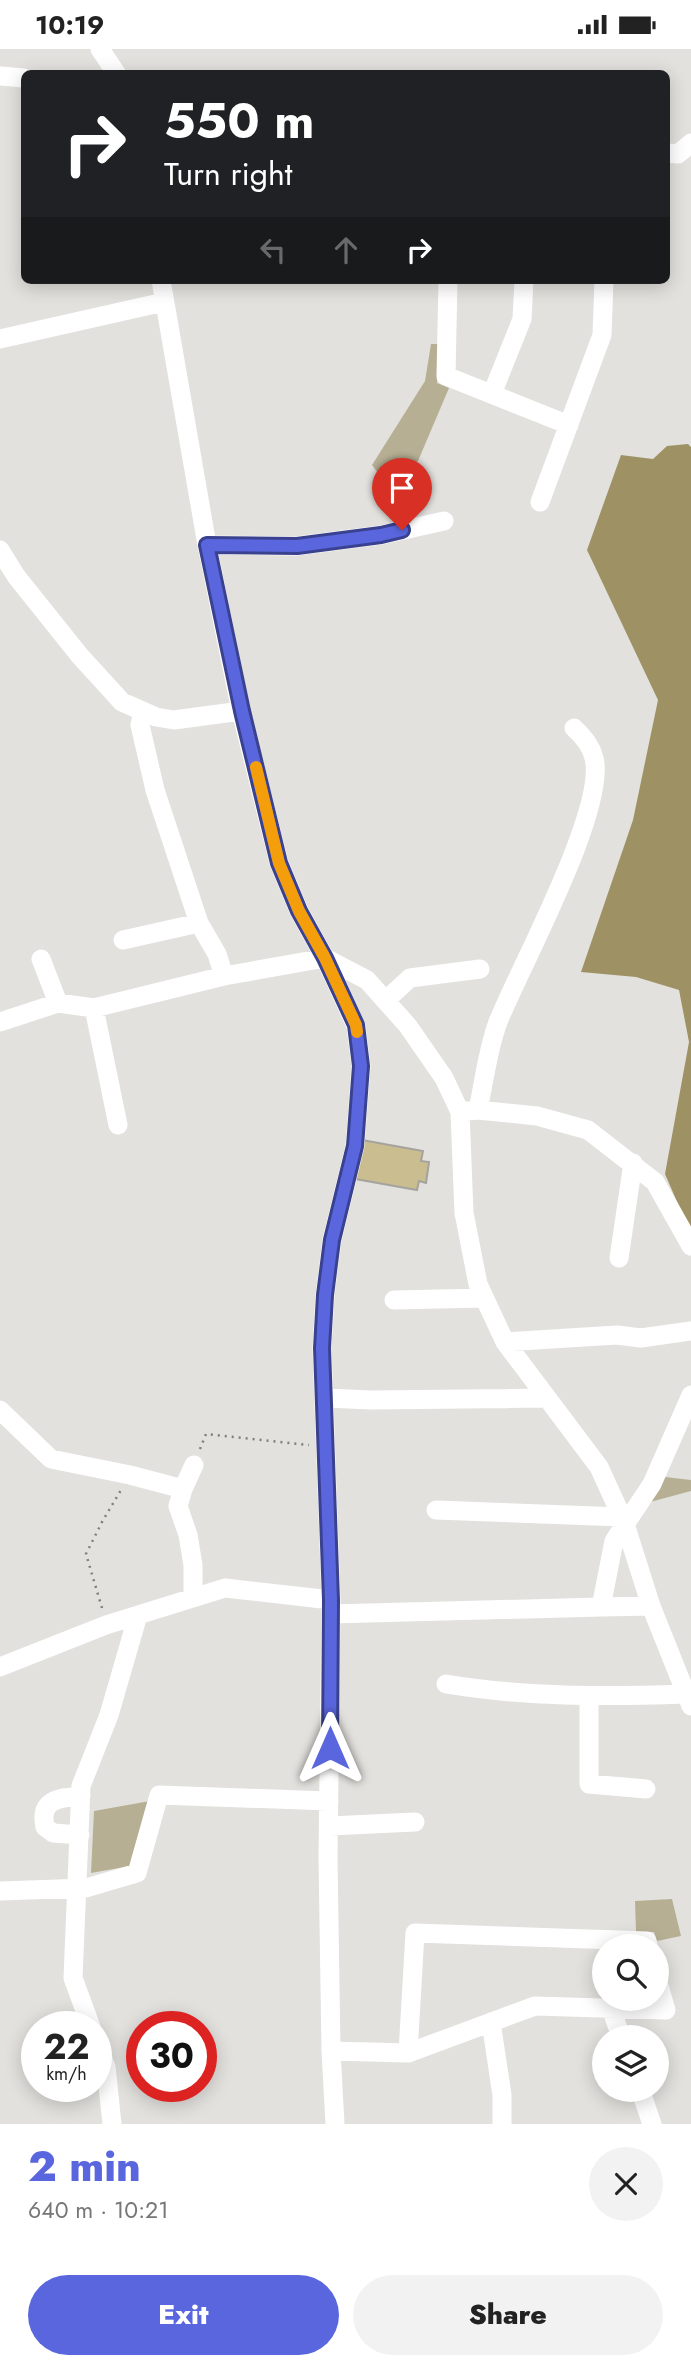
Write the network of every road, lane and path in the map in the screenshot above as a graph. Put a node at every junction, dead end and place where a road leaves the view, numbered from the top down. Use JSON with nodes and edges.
{"nodes":[{"id":1,"x":100,"y":49,"type":"edge"},
{"id":2,"x":114,"y":70,"type":"edge"},
{"id":3,"x":0,"y":76,"type":"edge"},
{"id":4,"x":21,"y":78,"type":"edge"},
{"id":5,"x":691,"y":143,"type":"edge"},
{"id":6,"x":670,"y":153,"type":"edge"},
{"id":7,"x":161,"y":284,"type":"edge"},
{"id":8,"x":448,"y":284,"type":"edge"},
{"id":9,"x":523,"y":284,"type":"edge"},
{"id":10,"x":604,"y":284,"type":"edge"},
{"id":11,"x":164,"y":302,"type":"junction"},
{"id":12,"x":0,"y":339,"type":"edge"},
{"id":13,"x":492,"y":394,"type":"junction"},
{"id":14,"x":569,"y":425,"type":"junction"},
{"id":15,"x":540,"y":502,"type":"dead end"},
{"id":16,"x":444,"y":520,"type":"dead end"},
{"id":17,"x":207,"y":545,"type":"junction"},
{"id":18,"x":0,"y":550,"type":"edge"},
{"id":19,"x":143,"y":711,"type":"junction"},
{"id":20,"x":242,"y":711,"type":"junction"},
{"id":21,"x":574,"y":728,"type":"dead end"},
{"id":22,"x":199,"y":923,"type":"junction"},
{"id":23,"x":123,"y":940,"type":"dead end"},
{"id":24,"x":325,"y":958,"type":"junction"},
{"id":25,"x":41,"y":959,"type":"dead end"},
{"id":26,"x":480,"y":969,"type":"dead end"},
{"id":27,"x":224,"y":976,"type":"junction"},
{"id":28,"x":386,"y":1000,"type":"junction"},
{"id":29,"x":58,"y":1003,"type":"junction"},
{"id":30,"x":94,"y":1008,"type":"junction"},
{"id":31,"x":2,"y":1016,"type":"edge"},
{"id":32,"x":469,"y":1111,"type":"junction"},
{"id":33,"x":118,"y":1125,"type":"dead end"},
{"id":34,"x":633,"y":1163,"type":"junction"},
{"id":35,"x":691,"y":1246,"type":"edge"},
{"id":36,"x":619,"y":1258,"type":"dead end"},
{"id":37,"x":484,"y":1298,"type":"junction"},
{"id":38,"x":394,"y":1300,"type":"dead end"},
{"id":39,"x":691,"y":1331,"type":"edge"},
{"id":40,"x":505,"y":1342,"type":"junction"},
{"id":41,"x":691,"y":1395,"type":"edge"},
{"id":42,"x":324,"y":1398,"type":"junction"},
{"id":43,"x":546,"y":1398,"type":"junction"},
{"id":44,"x":0,"y":1410,"type":"edge"},
{"id":45,"x":326,"y":1447,"type":"junction"},
{"id":46,"x":194,"y":1465,"type":"joint"},
{"id":47,"x":130,"y":1475,"type":"junction"},
{"id":48,"x":183,"y":1489,"type":"junction"},
{"id":49,"x":436,"y":1510,"type":"dead end"},
{"id":50,"x":623,"y":1520,"type":"junction"},
{"id":51,"x":193,"y":1598,"type":"junction"},
{"id":52,"x":651,"y":1606,"type":"junction"},
{"id":53,"x":331,"y":1607,"type":"junction"},
{"id":54,"x":601,"y":1607,"type":"junction"},
{"id":55,"x":138,"y":1615,"type":"junction"},
{"id":56,"x":106,"y":1625,"type":"junction"},
{"id":57,"x":0,"y":1667,"type":"edge"},
{"id":58,"x":446,"y":1684,"type":"dead end"},
{"id":59,"x":589,"y":1697,"type":"junction"},
{"id":60,"x":688,"y":1700,"type":"edge"},
{"id":61,"x":646,"y":1789,"type":"dead end"},
{"id":62,"x":81,"y":1796,"type":"junction"},
{"id":63,"x":329,"y":1801,"type":"junction"},
{"id":64,"x":415,"y":1822,"type":"dead end"},
{"id":65,"x":329,"y":1826,"type":"junction"},
{"id":66,"x":80,"y":1835,"type":"junction"},
{"id":67,"x":78,"y":1888,"type":"junction"},
{"id":68,"x":0,"y":1891,"type":"edge"},
{"id":69,"x":592,"y":1939,"type":"edge"},
{"id":70,"x":592,"y":2008,"type":"edge"},
{"id":71,"x":85,"y":2011,"type":"edge"},
{"id":72,"x":491,"y":2022,"type":"junction"},
{"id":73,"x":331,"y":2051,"type":"junction"},
{"id":74,"x":408,"y":2053,"type":"junction"},
{"id":75,"x":110,"y":2102,"type":"edge"},
{"id":76,"x":644,"y":2102,"type":"edge"},
{"id":77,"x":113,"y":2124,"type":"edge"},
{"id":78,"x":335,"y":2124,"type":"edge"},
{"id":79,"x":502,"y":2124,"type":"edge"},
{"id":80,"x":652,"y":2124,"type":"edge"}],
"edges":[{"from":1,"to":2,"type":"street"},
{"from":3,"to":4,"type":"street"},
{"from":5,"to":6,"type":"street"},
{"from":7,"to":11,"type":"street"},
{"from":8,"to":13,"type":"street"},
{"from":9,"to":13,"type":"street"},
{"from":10,"to":14,"type":"street"},
{"from":11,"to":12,"type":"street"},
{"from":11,"to":17,"type":"street"},
{"from":13,"to":14,"type":"street"},
{"from":14,"to":15,"type":"street"},
{"from":16,"to":17,"type":"street"},
{"from":17,"to":20,"type":"street"},
{"from":18,"to":19,"type":"street"},
{"from":19,"to":20,"type":"street"},
{"from":19,"to":22,"type":"street"},
{"from":20,"to":24,"type":"street"},
{"from":21,"to":32,"type":"street"},
{"from":22,"to":23,"type":"street"},
{"from":22,"to":27,"type":"street"},
{"from":24,"to":27,"type":"street"},
{"from":24,"to":28,"type":"street"},
{"from":24,"to":42,"type":"street"},
{"from":25,"to":29,"type":"street"},
{"from":26,"to":28,"type":"street"},
{"from":27,"to":30,"type":"street"},
{"from":28,"to":32,"type":"street"},
{"from":29,"to":30,"type":"street"},
{"from":29,"to":31,"type":"street"},
{"from":30,"to":33,"type":"street"},
{"from":32,"to":34,"type":"street"},
{"from":32,"to":37,"type":"street"},
{"from":34,"to":35,"type":"street"},
{"from":34,"to":36,"type":"street"},
{"from":37,"to":38,"type":"street"},
{"from":37,"to":40,"type":"street"},
{"from":39,"to":40,"type":"street"},
{"from":40,"to":43,"type":"street"},
{"from":41,"to":50,"type":"street"},
{"from":42,"to":43,"type":"street"},
{"from":42,"to":45,"type":"street"},
{"from":43,"to":50,"type":"street"},
{"from":44,"to":47,"type":"street"},
{"from":45,"to":46,"type":"path"},
{"from":45,"to":53,"type":"street"},
{"from":46,"to":48,"type":"street"},
{"from":47,"to":48,"type":"street"},
{"from":47,"to":56,"type":"path"},
{"from":48,"to":51,"type":"street"},
{"from":49,"to":50,"type":"street"},
{"from":50,"to":52,"type":"street"},
{"from":50,"to":54,"type":"street"},
{"from":51,"to":53,"type":"street"},
{"from":51,"to":55,"type":"street"},
{"from":52,"to":54,"type":"street"},
{"from":52,"to":60,"type":"street"},
{"from":53,"to":54,"type":"street"},
{"from":53,"to":63,"type":"street"},
{"from":55,"to":56,"type":"street"},
{"from":55,"to":62,"type":"street"},
{"from":56,"to":57,"type":"street"},
{"from":58,"to":59,"type":"street"},
{"from":59,"to":60,"type":"street"},
{"from":59,"to":61,"type":"street"},
{"from":62,"to":66,"type":"street"},
{"from":62,"to":66,"type":"street"},
{"from":63,"to":65,"type":"street"},
{"from":63,"to":67,"type":"street"},
{"from":64,"to":65,"type":"street"},
{"from":65,"to":73,"type":"street"},
{"from":66,"to":67,"type":"street"},
{"from":67,"to":68,"type":"street"},
{"from":67,"to":71,"type":"street"},
{"from":69,"to":74,"type":"street"},
{"from":70,"to":72,"type":"street"},
{"from":72,"to":74,"type":"street"},
{"from":72,"to":79,"type":"street"},
{"from":73,"to":74,"type":"street"},
{"from":73,"to":78,"type":"street"},
{"from":75,"to":77,"type":"street"},
{"from":76,"to":80,"type":"street"}]}
